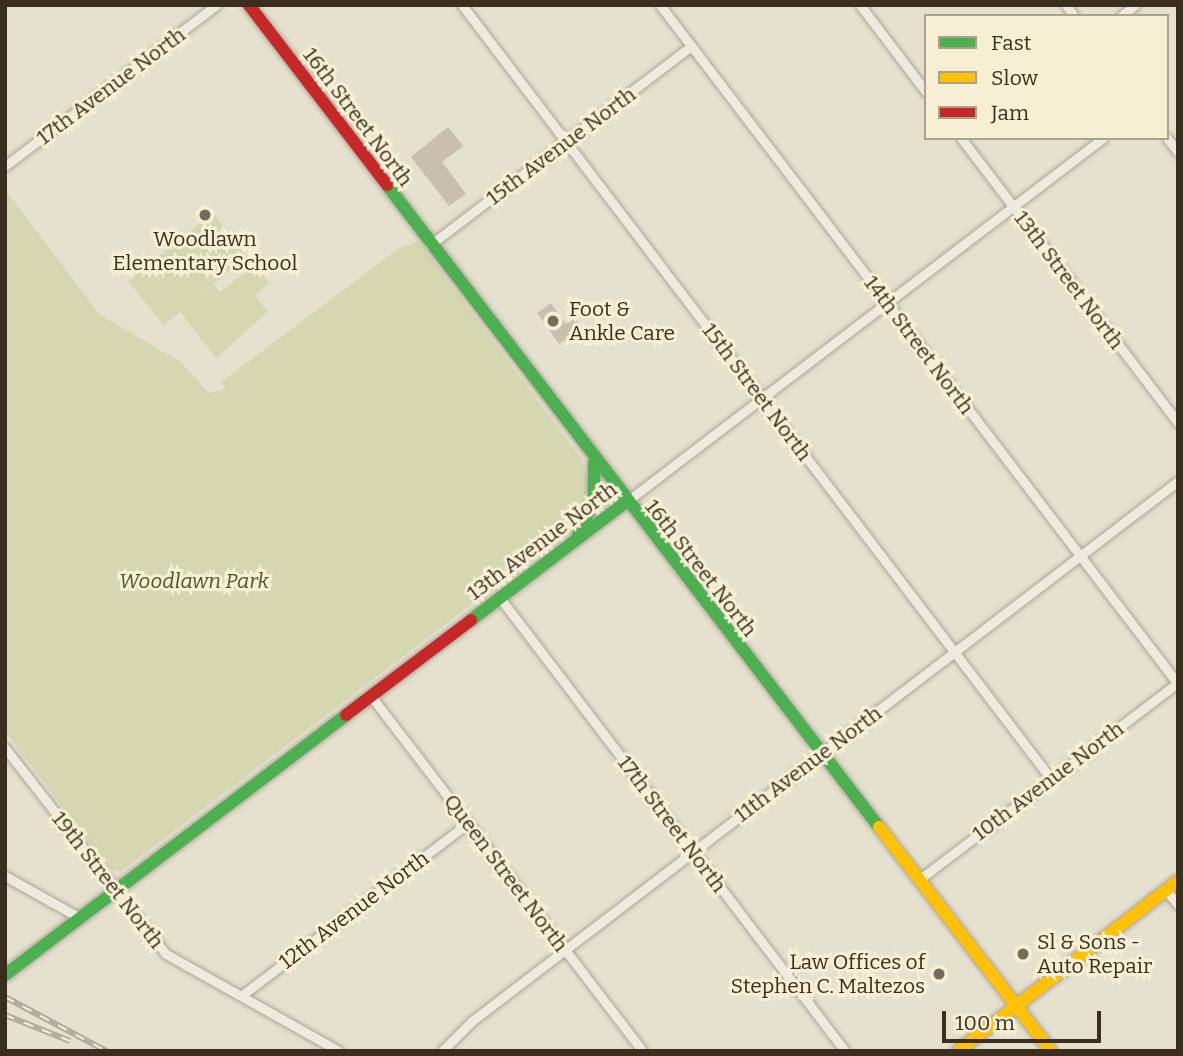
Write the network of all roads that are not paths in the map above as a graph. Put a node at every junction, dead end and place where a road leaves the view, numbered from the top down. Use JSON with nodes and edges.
{"nodes":[{"id":1,"x":216,"y":5,"type":"edge"},
{"id":2,"x":249,"y":5,"type":"edge"},
{"id":3,"x":462,"y":5,"type":"edge"},
{"id":4,"x":660,"y":5,"type":"edge"},
{"id":5,"x":873,"y":5,"type":"edge"},
{"id":6,"x":862,"y":8,"type":"edge"},
{"id":7,"x":691,"y":46,"type":"junction"},
{"id":8,"x":924,"y":89,"type":"edge"},
{"id":9,"x":963,"y":140,"type":"edge"},
{"id":10,"x":1100,"y":140,"type":"edge"},
{"id":11,"x":566,"y":142,"type":"junction"},
{"id":12,"x":5,"y":166,"type":"edge"},
{"id":13,"x":1013,"y":207,"type":"junction"},
{"id":14,"x":430,"y":245,"type":"junction"},
{"id":15,"x":887,"y":303,"type":"junction"},
{"id":16,"x":762,"y":398,"type":"junction"},
{"id":17,"x":1178,"y":423,"type":"edge"},
{"id":18,"x":593,"y":459,"type":"junction"},
{"id":19,"x":1178,"y":481,"type":"edge"},
{"id":20,"x":626,"y":502,"type":"junction"},
{"id":21,"x":575,"y":541,"type":"junction"},
{"id":22,"x":1080,"y":556,"type":"junction"},
{"id":23,"x":500,"y":598,"type":"junction"},
{"id":24,"x":955,"y":652,"type":"junction"},
{"id":25,"x":1177,"y":683,"type":"edge"},
{"id":26,"x":371,"y":696,"type":"junction"},
{"id":27,"x":5,"y":748,"type":"edge"},
{"id":28,"x":823,"y":752,"type":"junction"},
{"id":29,"x":1051,"y":779,"type":"junction"},
{"id":30,"x":468,"y":823,"type":"junction"},
{"id":31,"x":693,"y":852,"type":"junction"},
{"id":32,"x":5,"y":876,"type":"edge"},
{"id":33,"x":920,"y":879,"type":"junction"},
{"id":34,"x":1178,"y":881,"type":"edge"},
{"id":35,"x":1167,"y":890,"type":"junction"},
{"id":36,"x":115,"y":891,"type":"junction"},
{"id":37,"x":1178,"y":905,"type":"edge"},
{"id":38,"x":80,"y":918,"type":"junction"},
{"id":39,"x":565,"y":950,"type":"junction"},
{"id":40,"x":5,"y":975,"type":"edge"},
{"id":41,"x":241,"y":996,"type":"junction"},
{"id":42,"x":1016,"y":1005,"type":"junction"},
{"id":43,"x":340,"y":1051,"type":"edge"},
{"id":44,"x":442,"y":1051,"type":"edge"},
{"id":45,"x":642,"y":1051,"type":"edge"},
{"id":46,"x":845,"y":1051,"type":"edge"},
{"id":47,"x":958,"y":1051,"type":"edge"},
{"id":48,"x":1051,"y":1051,"type":"edge"}],
"edges":[{"from":1,"to":12,"type":"street","name":"17th Avenue North"},
{"from":2,"to":14,"type":"street","name":"16th Street North"},
{"from":3,"to":11,"type":"street","name":"15th Street North"},
{"from":4,"to":7,"type":"street","name":"14th Street North"},
{"from":5,"to":6,"type":"street"},
{"from":6,"to":8,"type":"street"},
{"from":7,"to":11,"type":"street","name":"15th Avenue North"},
{"from":7,"to":15,"type":"street","name":"14th Street North"},
{"from":9,"to":13,"type":"street","name":"13th Street North"},
{"from":10,"to":13,"type":"street","name":"13th Avenue North"},
{"from":11,"to":14,"type":"street","name":"15th Avenue North"},
{"from":11,"to":16,"type":"street","name":"15th Street North"},
{"from":13,"to":15,"type":"street","name":"13th Avenue North"},
{"from":13,"to":17,"type":"street","name":"13th Street North"},
{"from":14,"to":18,"type":"street","name":"16th Street North"},
{"from":15,"to":16,"type":"street","name":"13th Avenue North"},
{"from":15,"to":22,"type":"street","name":"14th Street North"},
{"from":16,"to":20,"type":"street","name":"13th Avenue North"},
{"from":16,"to":24,"type":"street","name":"15th Street North"},
{"from":18,"to":20,"type":"street","name":"16th Street North"},
{"from":18,"to":21,"type":"street"},
{"from":19,"to":22,"type":"street","name":"11th Avenue North"},
{"from":20,"to":21,"type":"street","name":"13th Avenue North"},
{"from":20,"to":28,"type":"street","name":"16th Street North"},
{"from":21,"to":23,"type":"street","name":"13th Avenue North"},
{"from":22,"to":24,"type":"street","name":"11th Avenue North"},
{"from":22,"to":25,"type":"street","name":"14th Street North"},
{"from":23,"to":26,"type":"street","name":"13th Avenue North"},
{"from":23,"to":31,"type":"street","name":"17th Street North"},
{"from":24,"to":28,"type":"street","name":"11th Avenue North"},
{"from":24,"to":29,"type":"street","name":"15th Street North"},
{"from":25,"to":29,"type":"street","name":"10th Avenue North"},
{"from":26,"to":30,"type":"street","name":"Queen Street North"},
{"from":26,"to":36,"type":"street","name":"13th Avenue North"},
{"from":27,"to":36,"type":"street","name":"19th Street North"},
{"from":28,"to":31,"type":"street","name":"11th Avenue North"},
{"from":28,"to":33,"type":"street","name":"16th Street North"},
{"from":29,"to":33,"type":"street","name":"10th Avenue North"},
{"from":30,"to":39,"type":"street","name":"Queen Street North"},
{"from":30,"to":41,"type":"street","name":"12th Avenue North"},
{"from":31,"to":39,"type":"street","name":"11th Avenue North"},
{"from":31,"to":46,"type":"street","name":"17th Street North"},
{"from":32,"to":38,"type":"street"},
{"from":33,"to":42,"type":"street","name":"16th Street North"},
{"from":34,"to":35,"type":"street"},
{"from":35,"to":37,"type":"street"},
{"from":35,"to":42,"type":"street"},
{"from":36,"to":38,"type":"street","name":"13th Avenue North"},
{"from":36,"to":41,"type":"street","name":"19th Street North"},
{"from":38,"to":40,"type":"street","name":"13th Avenue North"},
{"from":39,"to":44,"type":"street","name":"11th Avenue North"},
{"from":39,"to":45,"type":"street","name":"Queen Street North"},
{"from":41,"to":43,"type":"street","name":"19th Street North"},
{"from":42,"to":47,"type":"street"},
{"from":42,"to":48,"type":"street","name":"16th Street North"}]}
